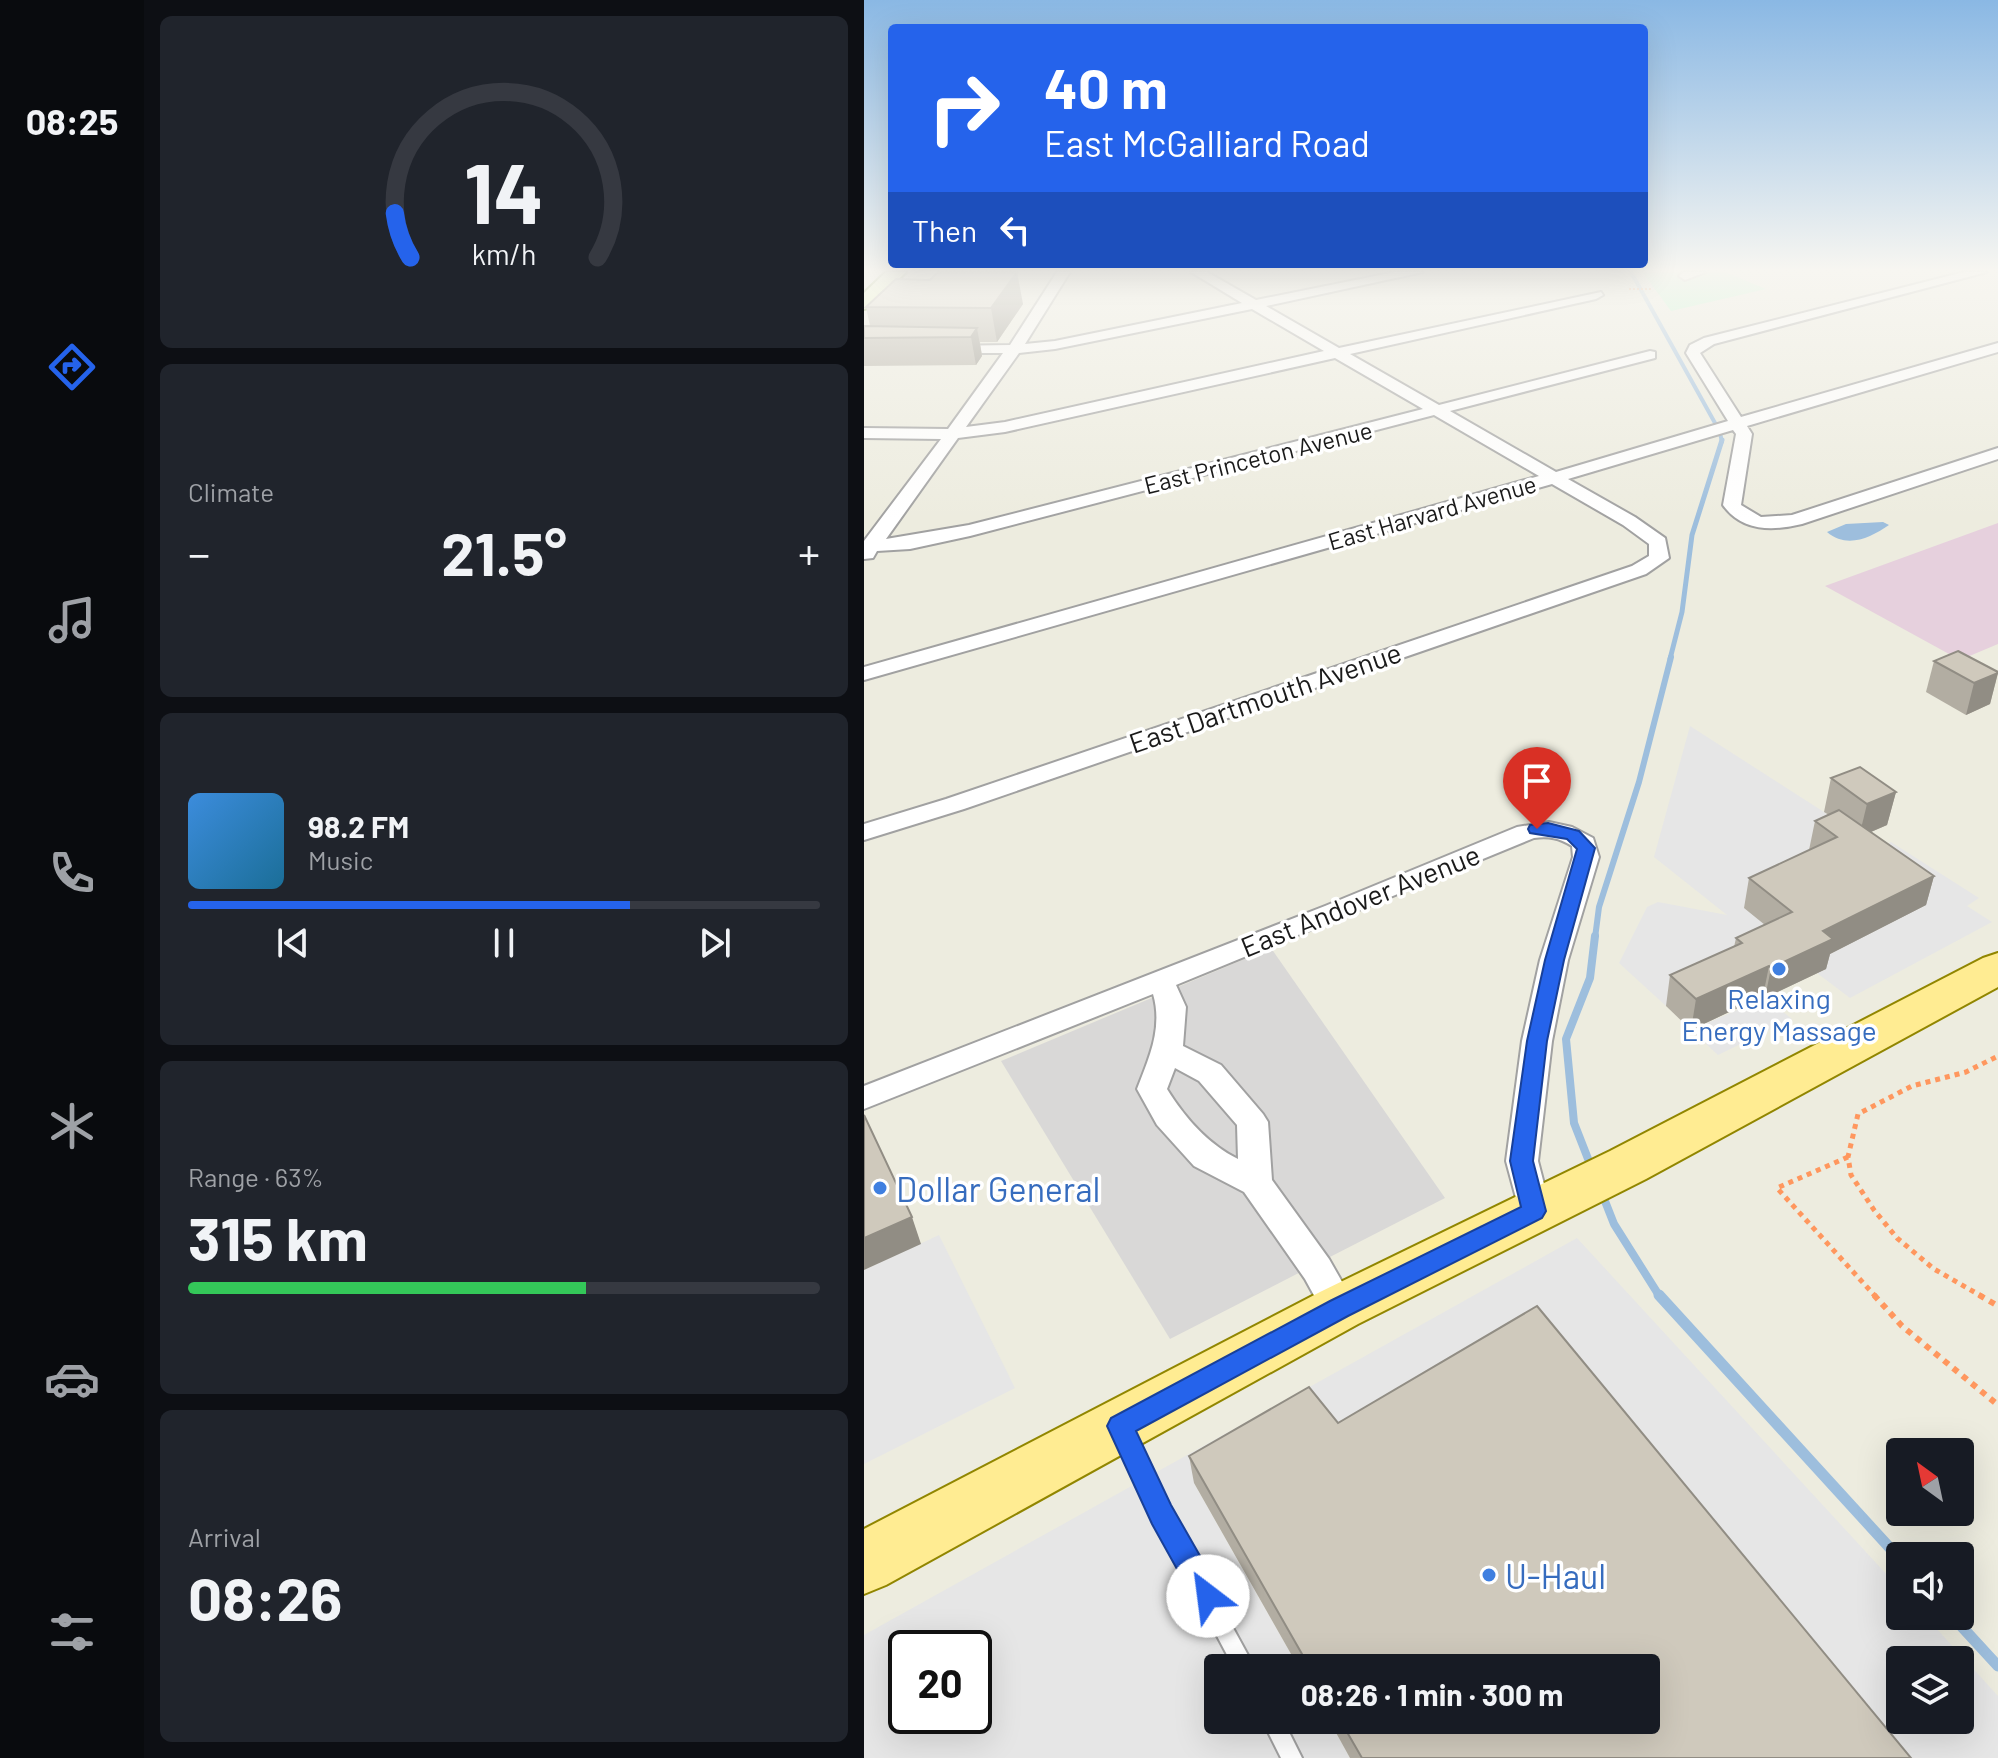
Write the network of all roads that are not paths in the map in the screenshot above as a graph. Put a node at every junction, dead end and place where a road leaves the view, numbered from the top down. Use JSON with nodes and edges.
{"nodes":[{"id":1,"x":1010,"y":354,"type":"edge"},
{"id":2,"x":1336,"y":354,"type":"joint"},
{"id":3,"x":1694,"y":354,"type":"edge"},
{"id":4,"x":1974,"y":354,"type":"edge"},
{"id":5,"x":1650,"y":355,"type":"dead end"},
{"id":6,"x":1437,"y":412,"type":"junction"},
{"id":7,"x":1738,"y":423,"type":"junction"},
{"id":8,"x":864,"y":433,"type":"edge"},
{"id":9,"x":951,"y":434,"type":"junction"},
{"id":10,"x":1998,"y":453,"type":"edge"},
{"id":11,"x":1552,"y":478,"type":"junction"},
{"id":12,"x":867,"y":550,"type":"edge"},
{"id":13,"x":864,"y":674,"type":"edge"},
{"id":14,"x":864,"y":832,"type":"edge"},
{"id":15,"x":1998,"y":968,"type":"edge"},
{"id":16,"x":1159,"y":981,"type":"junction"},
{"id":17,"x":1166,"y":1050,"type":"junction"},
{"id":18,"x":864,"y":1098,"type":"edge"},
{"id":19,"x":1256,"y":1183,"type":"junction"},
{"id":20,"x":1548,"y":1204,"type":"junction"},
{"id":21,"x":1339,"y":1308,"type":"junction"},
{"id":22,"x":1120,"y":1426,"type":"junction"},
{"id":23,"x":864,"y":1563,"type":"edge"},
{"id":24,"x":1237,"y":1654,"type":"edge"},
{"id":25,"x":1279,"y":1734,"type":"edge"},
{"id":26,"x":1292,"y":1758,"type":"edge"}],
"edges":[{"from":1,"to":9,"type":"street"},
{"from":2,"to":6,"type":"street"},
{"from":2,"to":9,"type":"street"},
{"from":3,"to":7,"type":"street"},
{"from":4,"to":7,"type":"street","name":"East Harvard Avenue"},
{"from":5,"to":6,"type":"street","name":"East Princeton Avenue"},
{"from":6,"to":11,"type":"street"},
{"from":6,"to":12,"type":"street","name":"East Princeton Avenue"},
{"from":7,"to":10,"type":"street"},
{"from":7,"to":11,"type":"street","name":"East Harvard Avenue"},
{"from":8,"to":9,"type":"street"},
{"from":9,"to":12,"type":"street"},
{"from":11,"to":13,"type":"street","name":"East Harvard Avenue"},
{"from":11,"to":14,"type":"street","name":"East Dartmouth Avenue"},
{"from":15,"to":20,"type":"main road"},
{"from":16,"to":17,"type":"street"},
{"from":16,"to":18,"type":"street","name":"East Andover Avenue"},
{"from":16,"to":20,"type":"street","name":"East Andover Avenue"},
{"from":17,"to":19,"type":"street"},
{"from":17,"to":19,"type":"street"},
{"from":19,"to":21,"type":"street"},
{"from":20,"to":21,"type":"main road"},
{"from":21,"to":22,"type":"main road"},
{"from":22,"to":23,"type":"main road"},
{"from":22,"to":24,"type":"lane"},
{"from":25,"to":26,"type":"lane"}]}
